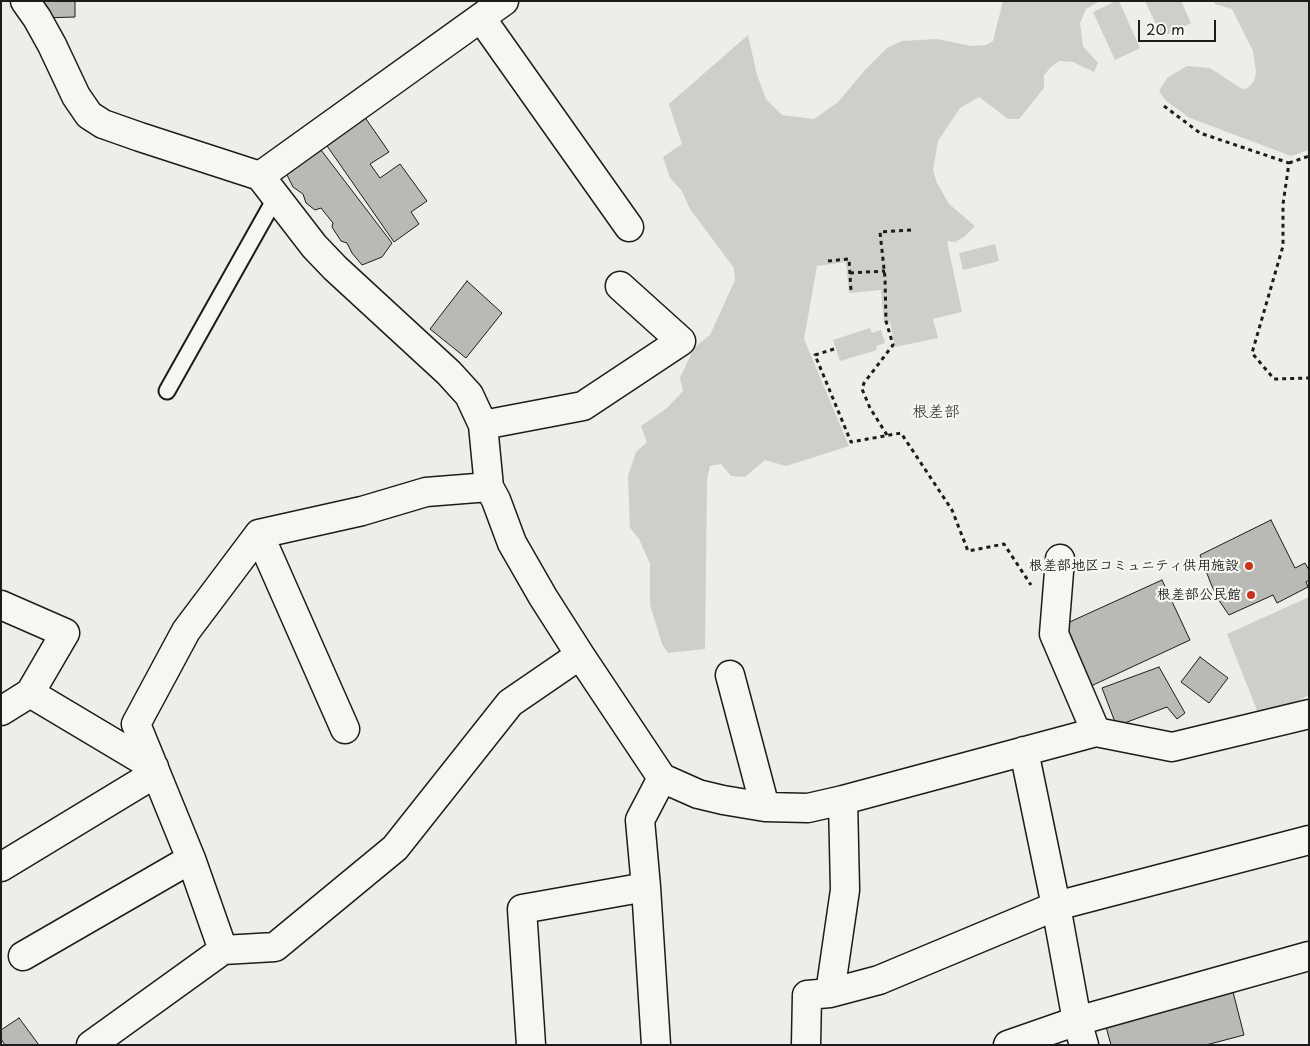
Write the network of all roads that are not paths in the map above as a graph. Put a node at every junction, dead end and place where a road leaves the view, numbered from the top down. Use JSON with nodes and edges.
{"nodes":[{"id":1,"x":25,"y":1,"type":"edge"},
{"id":2,"x":504,"y":1,"type":"edge"},
{"id":3,"x":481,"y":18,"type":"junction"},
{"id":4,"x":268,"y":187,"type":"junction"},
{"id":5,"x":629,"y":227,"type":"dead end"},
{"id":6,"x":620,"y":286,"type":"dead end"},
{"id":7,"x":167,"y":391,"type":"dead end"},
{"id":8,"x":483,"y":425,"type":"junction"},
{"id":9,"x":489,"y":487,"type":"junction"},
{"id":10,"x":259,"y":534,"type":"junction"},
{"id":11,"x":1060,"y":559,"type":"dead end"},
{"id":12,"x":1,"y":605,"type":"edge"},
{"id":13,"x":580,"y":655,"type":"junction"},
{"id":14,"x":730,"y":675,"type":"dead end"},
{"id":15,"x":30,"y":693,"type":"junction"},
{"id":16,"x":1,"y":711,"type":"edge"},
{"id":17,"x":1309,"y":714,"type":"edge"},
{"id":18,"x":345,"y":729,"type":"dead end"},
{"id":19,"x":1096,"y":732,"type":"junction"},
{"id":20,"x":1024,"y":751,"type":"junction"},
{"id":21,"x":155,"y":770,"type":"junction"},
{"id":22,"x":662,"y":778,"type":"junction"},
{"id":23,"x":843,"y":800,"type":"junction"},
{"id":24,"x":765,"y":807,"type":"junction"},
{"id":25,"x":1309,"y":840,"type":"edge"},
{"id":26,"x":191,"y":859,"type":"junction"},
{"id":27,"x":1,"y":867,"type":"edge"},
{"id":28,"x":646,"y":888,"type":"junction"},
{"id":29,"x":1056,"y":906,"type":"junction"},
{"id":30,"x":223,"y":950,"type":"junction"},
{"id":31,"x":23,"y":956,"type":"dead end"},
{"id":32,"x":1309,"y":956,"type":"edge"},
{"id":33,"x":830,"y":993,"type":"junction"},
{"id":34,"x":1080,"y":1033,"type":"edge"},
{"id":35,"x":91,"y":1045,"type":"edge"},
{"id":36,"x":530,"y":1045,"type":"edge"},
{"id":37,"x":656,"y":1045,"type":"edge"},
{"id":38,"x":806,"y":1045,"type":"edge"},
{"id":39,"x":1008,"y":1045,"type":"edge"}],
"edges":[{"from":1,"to":4,"type":"street"},
{"from":2,"to":3,"type":"street"},
{"from":3,"to":4,"type":"street"},
{"from":3,"to":5,"type":"street"},
{"from":4,"to":7,"type":"lane"},
{"from":4,"to":8,"type":"street"},
{"from":6,"to":8,"type":"street"},
{"from":8,"to":9,"type":"street"},
{"from":9,"to":10,"type":"street"},
{"from":9,"to":13,"type":"street"},
{"from":10,"to":18,"type":"street"},
{"from":10,"to":21,"type":"street"},
{"from":11,"to":19,"type":"street"},
{"from":12,"to":15,"type":"street"},
{"from":13,"to":22,"type":"street"},
{"from":13,"to":30,"type":"street"},
{"from":14,"to":24,"type":"street"},
{"from":15,"to":16,"type":"street"},
{"from":15,"to":21,"type":"street"},
{"from":17,"to":19,"type":"street"},
{"from":19,"to":20,"type":"street"},
{"from":20,"to":23,"type":"street"},
{"from":20,"to":29,"type":"street"},
{"from":21,"to":26,"type":"street"},
{"from":21,"to":27,"type":"street"},
{"from":22,"to":24,"type":"street"},
{"from":22,"to":28,"type":"street"},
{"from":23,"to":24,"type":"street"},
{"from":23,"to":33,"type":"street"},
{"from":25,"to":29,"type":"street"},
{"from":26,"to":30,"type":"street"},
{"from":26,"to":31,"type":"street"},
{"from":28,"to":36,"type":"street"},
{"from":28,"to":37,"type":"street"},
{"from":29,"to":33,"type":"street"},
{"from":29,"to":34,"type":"street"},
{"from":30,"to":35,"type":"street"},
{"from":32,"to":34,"type":"street"},
{"from":33,"to":38,"type":"street"},
{"from":34,"to":39,"type":"street"}]}
